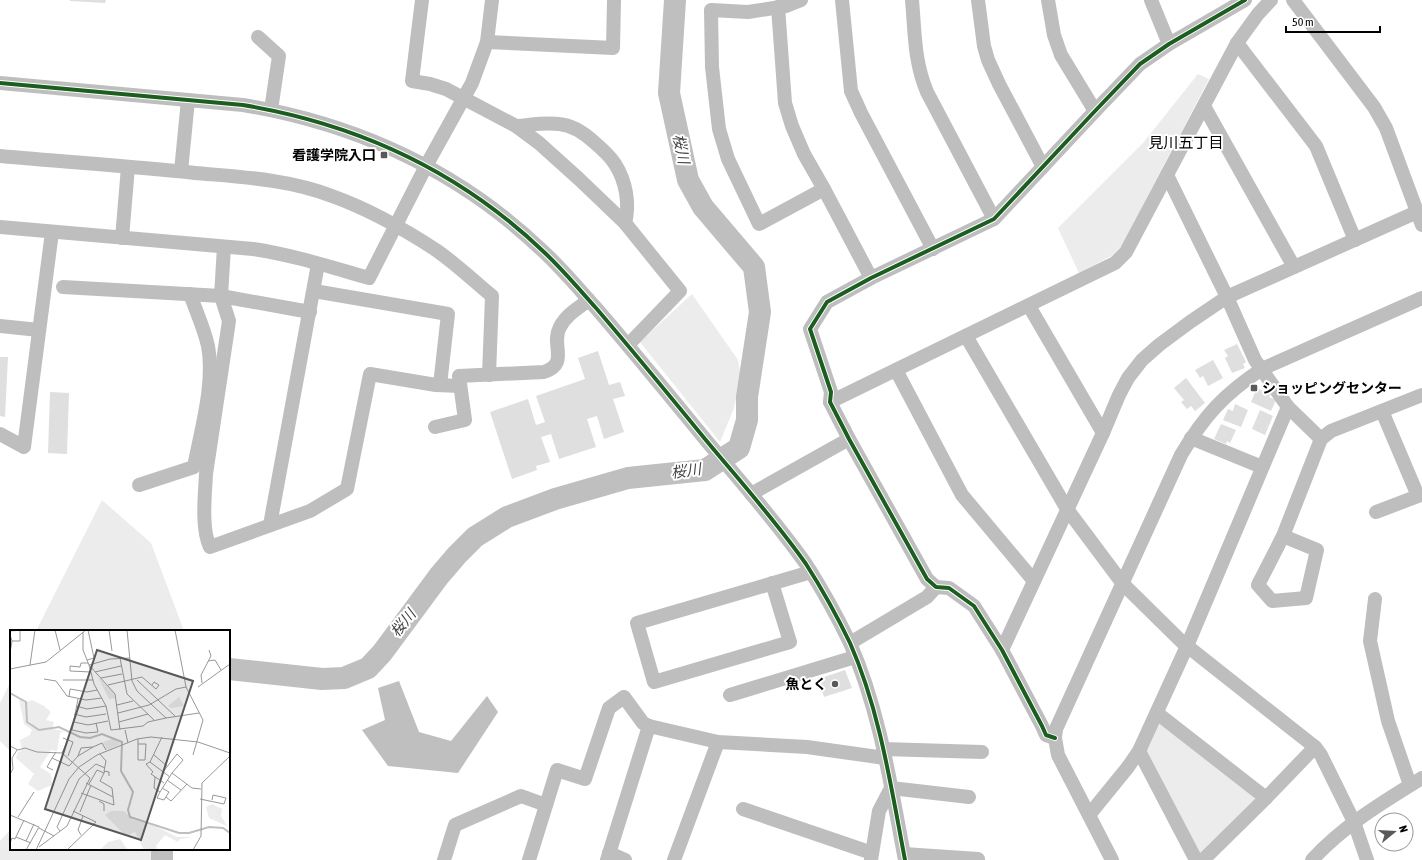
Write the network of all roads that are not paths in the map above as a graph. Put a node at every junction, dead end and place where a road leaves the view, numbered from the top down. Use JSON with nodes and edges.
{"nodes":[{"id":1,"x":422,"y":0,"type":"edge"},
{"id":2,"x":492,"y":0,"type":"edge"},
{"id":3,"x":611,"y":0,"type":"edge"},
{"id":4,"x":614,"y":0,"type":"edge"},
{"id":5,"x":801,"y":0,"type":"edge"},
{"id":6,"x":842,"y":0,"type":"edge"},
{"id":7,"x":912,"y":0,"type":"edge"},
{"id":8,"x":978,"y":0,"type":"edge"},
{"id":9,"x":1048,"y":0,"type":"edge"},
{"id":10,"x":1151,"y":0,"type":"edge"},
{"id":11,"x":1245,"y":0,"type":"edge"},
{"id":12,"x":1270,"y":0,"type":"edge"},
{"id":13,"x":1293,"y":0,"type":"edge"},
{"id":14,"x":783,"y":4,"type":"edge"},
{"id":15,"x":1225,"y":5,"type":"edge"},
{"id":16,"x":258,"y":37,"type":"dead end"},
{"id":17,"x":487,"y":42,"type":"junction"},
{"id":18,"x":1237,"y":43,"type":"junction"},
{"id":19,"x":1169,"y":44,"type":"junction"},
{"id":20,"x":0,"y":83,"type":"edge"},
{"id":21,"x":464,"y":98,"type":"junction"},
{"id":22,"x":188,"y":100,"type":"junction"},
{"id":23,"x":1204,"y":106,"type":"junction"},
{"id":24,"x":271,"y":110,"type":"junction"},
{"id":25,"x":1095,"y":111,"type":"junction"},
{"id":26,"x":516,"y":126,"type":"junction"},
{"id":27,"x":0,"y":156,"type":"edge"},
{"id":28,"x":426,"y":166,"type":"junction"},
{"id":29,"x":128,"y":167,"type":"junction"},
{"id":30,"x":1043,"y":167,"type":"junction"},
{"id":31,"x":181,"y":171,"type":"junction"},
{"id":32,"x":1167,"y":176,"type":"junction"},
{"id":33,"x":824,"y":189,"type":"junction"},
{"id":34,"x":1420,"y":218,"type":"edge"},
{"id":35,"x":994,"y":220,"type":"junction"},
{"id":36,"x":625,"y":223,"type":"junction"},
{"id":37,"x":395,"y":226,"type":"junction"},
{"id":38,"x":0,"y":227,"type":"edge"},
{"id":39,"x":52,"y":232,"type":"junction"},
{"id":40,"x":122,"y":238,"type":"junction"},
{"id":41,"x":1355,"y":240,"type":"junction"},
{"id":42,"x":224,"y":246,"type":"junction"},
{"id":43,"x":933,"y":249,"type":"junction"},
{"id":44,"x":318,"y":264,"type":"junction"},
{"id":45,"x":1294,"y":267,"type":"junction"},
{"id":46,"x":871,"y":278,"type":"junction"},
{"id":47,"x":64,"y":287,"type":"dead end"},
{"id":48,"x":314,"y":292,"type":"junction"},
{"id":49,"x":190,"y":294,"type":"junction"},
{"id":50,"x":221,"y":296,"type":"junction"},
{"id":51,"x":1227,"y":297,"type":"junction"},
{"id":52,"x":1422,"y":298,"type":"edge"},
{"id":53,"x":589,"y":300,"type":"junction"},
{"id":54,"x":1029,"y":306,"type":"junction"},
{"id":55,"x":310,"y":312,"type":"junction"},
{"id":56,"x":0,"y":326,"type":"edge"},
{"id":57,"x":39,"y":330,"type":"junction"},
{"id":58,"x":966,"y":336,"type":"junction"},
{"id":59,"x":628,"y":345,"type":"junction"},
{"id":60,"x":1262,"y":369,"type":"junction"},
{"id":61,"x":896,"y":370,"type":"junction"},
{"id":62,"x":489,"y":375,"type":"junction"},
{"id":63,"x":440,"y":385,"type":"junction"},
{"id":64,"x":460,"y":386,"type":"junction"},
{"id":65,"x":1422,"y":395,"type":"edge"},
{"id":66,"x":830,"y":402,"type":"junction"},
{"id":67,"x":1288,"y":407,"type":"junction"},
{"id":68,"x":1382,"y":411,"type":"junction"},
{"id":69,"x":435,"y":428,"type":"dead end"},
{"id":70,"x":1103,"y":433,"type":"junction"},
{"id":71,"x":0,"y":434,"type":"edge"},
{"id":72,"x":1191,"y":438,"type":"junction"},
{"id":73,"x":1321,"y":439,"type":"junction"},
{"id":74,"x":849,"y":440,"type":"junction"},
{"id":75,"x":1262,"y":467,"type":"junction"},
{"id":76,"x":139,"y":485,"type":"dead end"},
{"id":77,"x":751,"y":494,"type":"junction"},
{"id":78,"x":1067,"y":509,"type":"junction"},
{"id":79,"x":1376,"y":512,"type":"dead end"},
{"id":80,"x":270,"y":525,"type":"junction"},
{"id":81,"x":1283,"y":536,"type":"junction"},
{"id":82,"x":811,"y":572,"type":"junction"},
{"id":83,"x":1034,"y":581,"type":"junction"},
{"id":84,"x":772,"y":583,"type":"junction"},
{"id":85,"x":1123,"y":584,"type":"junction"},
{"id":86,"x":936,"y":587,"type":"junction"},
{"id":87,"x":1375,"y":599,"type":"dead end"},
{"id":88,"x":850,"y":644,"type":"junction"},
{"id":89,"x":1187,"y":646,"type":"junction"},
{"id":90,"x":1002,"y":650,"type":"junction"},
{"id":91,"x":855,"y":657,"type":"junction"},
{"id":92,"x":730,"y":696,"type":"dead end"},
{"id":93,"x":1157,"y":713,"type":"junction"},
{"id":94,"x":649,"y":726,"type":"junction"},
{"id":95,"x":1054,"y":738,"type":"junction"},
{"id":96,"x":718,"y":742,"type":"junction"},
{"id":97,"x":1314,"y":747,"type":"junction"},
{"id":98,"x":1139,"y":751,"type":"junction"},
{"id":99,"x":982,"y":752,"type":"dead end"},
{"id":100,"x":884,"y":754,"type":"junction"},
{"id":101,"x":1416,"y":781,"type":"edge"},
{"id":102,"x":891,"y":788,"type":"junction"},
{"id":103,"x":969,"y":797,"type":"dead end"},
{"id":104,"x":1266,"y":798,"type":"junction"},
{"id":105,"x":546,"y":805,"type":"junction"},
{"id":106,"x":743,"y":809,"type":"dead end"},
{"id":107,"x":1089,"y":815,"type":"junction"},
{"id":108,"x":1354,"y":822,"type":"junction"},
{"id":109,"x":871,"y":856,"type":"edge"},
{"id":110,"x":608,"y":857,"type":"edge"},
{"id":111,"x":904,"y":857,"type":"edge"},
{"id":112,"x":978,"y":859,"type":"edge"},
{"id":113,"x":444,"y":860,"type":"edge"},
{"id":114,"x":529,"y":860,"type":"edge"},
{"id":115,"x":625,"y":860,"type":"edge"},
{"id":116,"x":674,"y":860,"type":"edge"},
{"id":117,"x":1112,"y":860,"type":"edge"},
{"id":118,"x":1196,"y":860,"type":"edge"},
{"id":119,"x":1203,"y":860,"type":"edge"},
{"id":120,"x":1312,"y":860,"type":"edge"},
{"id":121,"x":1367,"y":860,"type":"edge"}],
"edges":[{"from":1,"to":21,"type":"street"},
{"from":2,"to":17,"type":"street"},
{"from":3,"to":4,"type":"street"},
{"from":4,"to":17,"type":"street"},
{"from":5,"to":14,"type":"street"},
{"from":6,"to":43,"type":"street"},
{"from":7,"to":35,"type":"street"},
{"from":8,"to":30,"type":"street"},
{"from":9,"to":25,"type":"street"},
{"from":10,"to":19,"type":"street"},
{"from":11,"to":15,"type":"street"},
{"from":12,"to":18,"type":"street"},
{"from":13,"to":34,"type":"street"},
{"from":14,"to":33,"type":"street"},
{"from":14,"to":33,"type":"street"},
{"from":15,"to":19,"type":"street"},
{"from":16,"to":24,"type":"street"},
{"from":17,"to":21,"type":"street"},
{"from":18,"to":23,"type":"street"},
{"from":18,"to":41,"type":"street"},
{"from":19,"to":25,"type":"street"},
{"from":20,"to":22,"type":"street"},
{"from":21,"to":26,"type":"street"},
{"from":21,"to":28,"type":"street"},
{"from":22,"to":24,"type":"street"},
{"from":22,"to":31,"type":"street"},
{"from":23,"to":32,"type":"street"},
{"from":23,"to":45,"type":"street"},
{"from":24,"to":28,"type":"street"},
{"from":25,"to":30,"type":"street"},
{"from":26,"to":36,"type":"street"},
{"from":26,"to":36,"type":"street"},
{"from":27,"to":29,"type":"street"},
{"from":28,"to":37,"type":"street"},
{"from":28,"to":53,"type":"street"},
{"from":29,"to":31,"type":"street"},
{"from":29,"to":40,"type":"street"},
{"from":30,"to":35,"type":"street"},
{"from":31,"to":37,"type":"street"},
{"from":32,"to":51,"type":"street"},
{"from":32,"to":54,"type":"street"},
{"from":33,"to":46,"type":"street"},
{"from":34,"to":41,"type":"street"},
{"from":35,"to":43,"type":"street"},
{"from":36,"to":59,"type":"street"},
{"from":37,"to":44,"type":"street"},
{"from":37,"to":62,"type":"street"},
{"from":38,"to":39,"type":"street"},
{"from":39,"to":40,"type":"street"},
{"from":39,"to":57,"type":"street"},
{"from":40,"to":42,"type":"street"},
{"from":41,"to":45,"type":"street"},
{"from":42,"to":44,"type":"street"},
{"from":42,"to":50,"type":"street"},
{"from":43,"to":46,"type":"street"},
{"from":44,"to":48,"type":"street"},
{"from":45,"to":51,"type":"street"},
{"from":46,"to":66,"type":"street"},
{"from":47,"to":49,"type":"street"},
{"from":48,"to":55,"type":"street"},
{"from":48,"to":63,"type":"street"},
{"from":49,"to":50,"type":"street"},
{"from":49,"to":76,"type":"street"},
{"from":50,"to":55,"type":"street"},
{"from":50,"to":80,"type":"street"},
{"from":51,"to":60,"type":"street"},
{"from":51,"to":70,"type":"street"},
{"from":52,"to":60,"type":"street"},
{"from":53,"to":59,"type":"street"},
{"from":53,"to":62,"type":"street"},
{"from":54,"to":58,"type":"street"},
{"from":54,"to":70,"type":"street"},
{"from":55,"to":80,"type":"street"},
{"from":56,"to":57,"type":"street"},
{"from":57,"to":71,"type":"street"},
{"from":58,"to":61,"type":"street"},
{"from":58,"to":78,"type":"street"},
{"from":59,"to":77,"type":"street"},
{"from":60,"to":67,"type":"street"},
{"from":60,"to":72,"type":"street"},
{"from":61,"to":66,"type":"street"},
{"from":61,"to":83,"type":"street"},
{"from":62,"to":64,"type":"street"},
{"from":63,"to":64,"type":"street"},
{"from":63,"to":80,"type":"street"},
{"from":64,"to":69,"type":"street"},
{"from":65,"to":68,"type":"street"},
{"from":66,"to":74,"type":"street"},
{"from":67,"to":73,"type":"street"},
{"from":67,"to":75,"type":"street"},
{"from":68,"to":73,"type":"street"},
{"from":68,"to":79,"type":"street"},
{"from":70,"to":78,"type":"street"},
{"from":72,"to":75,"type":"street"},
{"from":72,"to":85,"type":"street"},
{"from":73,"to":81,"type":"street"},
{"from":74,"to":77,"type":"street"},
{"from":74,"to":86,"type":"street"},
{"from":75,"to":89,"type":"street"},
{"from":77,"to":82,"type":"street"},
{"from":78,"to":83,"type":"street"},
{"from":78,"to":85,"type":"street"},
{"from":81,"to":81,"type":"street"},
{"from":82,"to":84,"type":"street"},
{"from":82,"to":88,"type":"street"},
{"from":83,"to":90,"type":"street"},
{"from":84,"to":84,"type":"street"},
{"from":85,"to":89,"type":"street"},
{"from":85,"to":95,"type":"street"},
{"from":86,"to":88,"type":"street"},
{"from":86,"to":90,"type":"street"},
{"from":87,"to":101,"type":"street"},
{"from":88,"to":91,"type":"street"},
{"from":89,"to":93,"type":"street"},
{"from":89,"to":97,"type":"street"},
{"from":90,"to":95,"type":"street"},
{"from":91,"to":92,"type":"street"},
{"from":91,"to":100,"type":"street"},
{"from":93,"to":98,"type":"street"},
{"from":93,"to":104,"type":"street"},
{"from":94,"to":96,"type":"street"},
{"from":94,"to":105,"type":"street"},
{"from":94,"to":110,"type":"street"},
{"from":95,"to":107,"type":"street"},
{"from":96,"to":100,"type":"street"},
{"from":96,"to":116,"type":"street"},
{"from":97,"to":104,"type":"street"},
{"from":97,"to":108,"type":"street"},
{"from":98,"to":107,"type":"street"},
{"from":98,"to":118,"type":"street"},
{"from":99,"to":100,"type":"street"},
{"from":100,"to":102,"type":"street"},
{"from":101,"to":108,"type":"street"},
{"from":102,"to":103,"type":"street"},
{"from":102,"to":109,"type":"street"},
{"from":102,"to":111,"type":"street"},
{"from":104,"to":119,"type":"street"},
{"from":105,"to":113,"type":"street"},
{"from":105,"to":114,"type":"street"},
{"from":106,"to":109,"type":"street"},
{"from":107,"to":117,"type":"street"},
{"from":108,"to":120,"type":"street"},
{"from":108,"to":121,"type":"street"},
{"from":110,"to":115,"type":"street"},
{"from":111,"to":112,"type":"street"}]}
